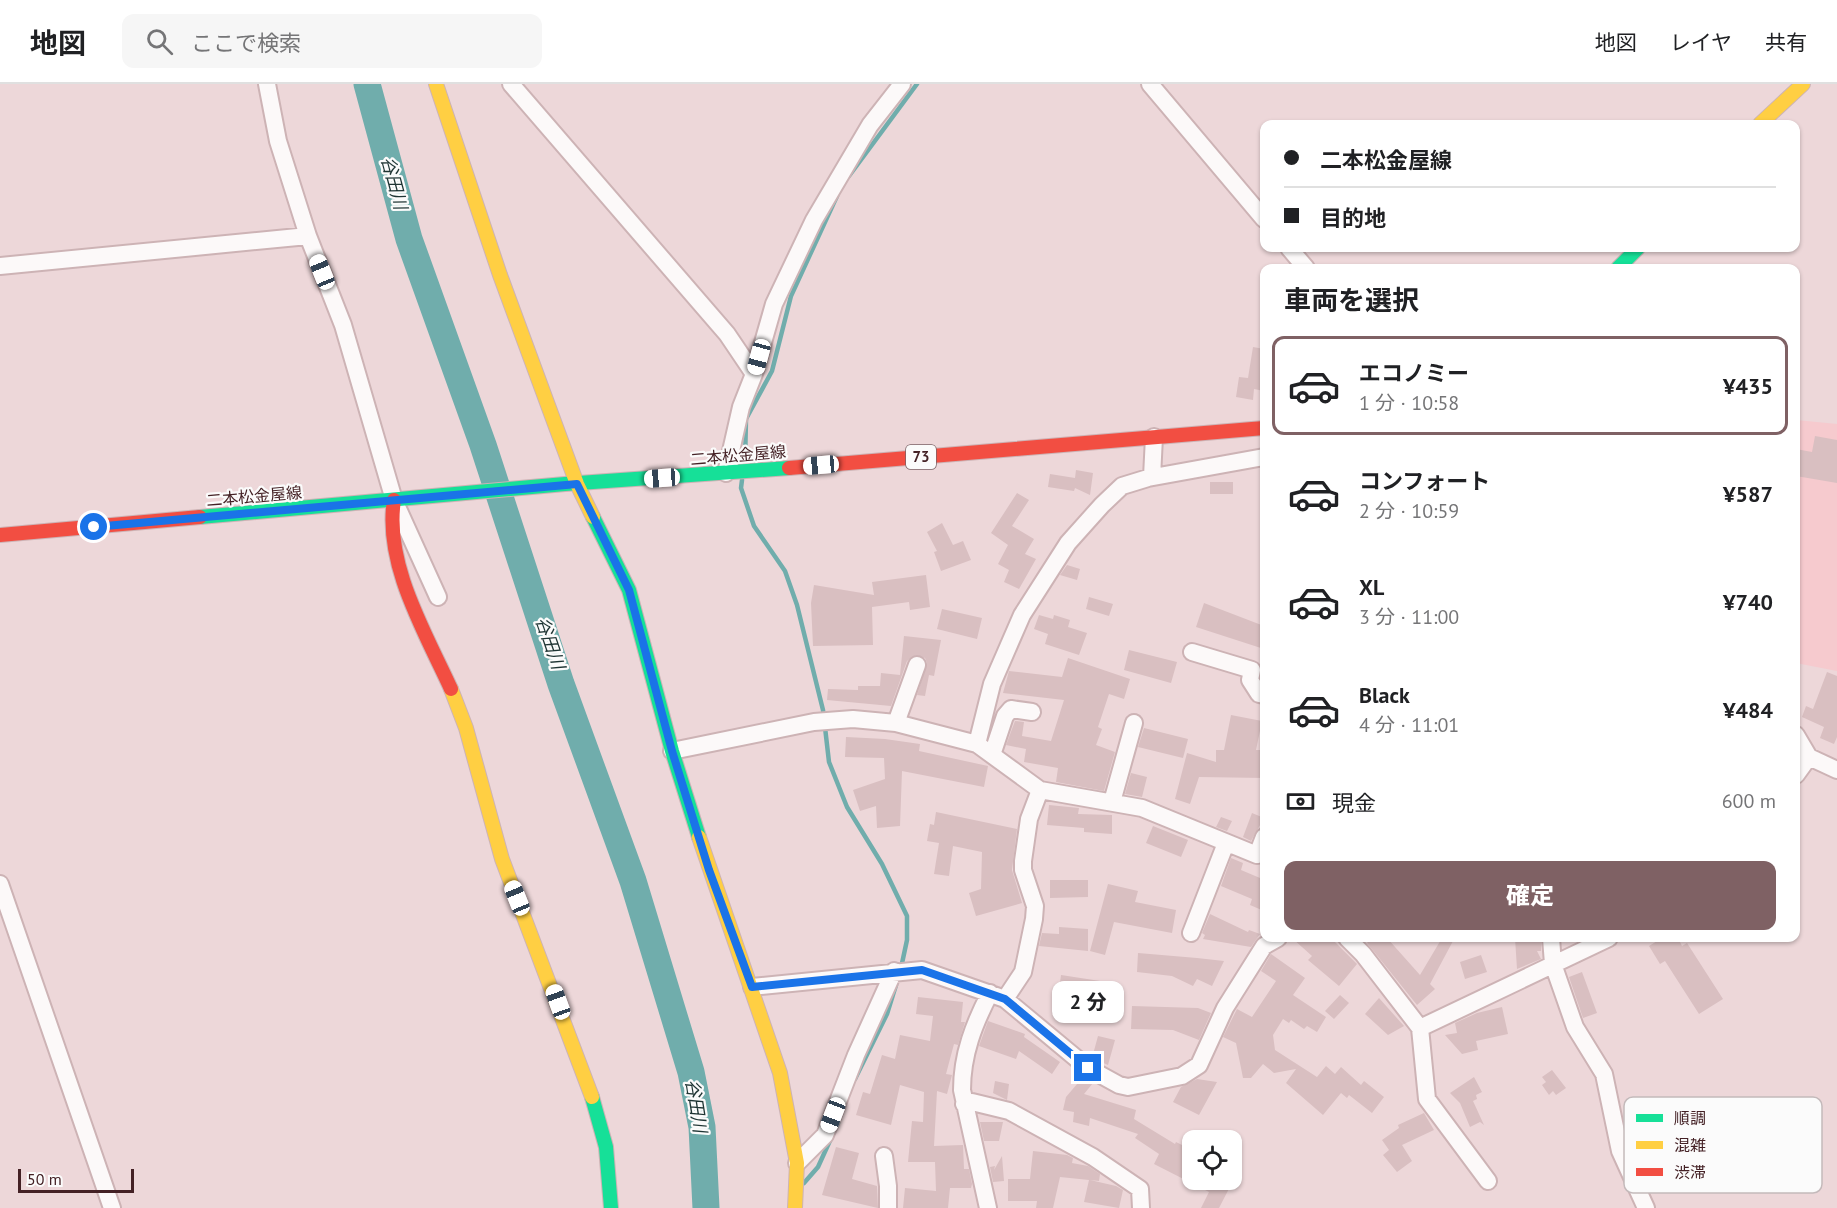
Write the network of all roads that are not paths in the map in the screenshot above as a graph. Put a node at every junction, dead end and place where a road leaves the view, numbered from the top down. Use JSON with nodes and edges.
{"nodes":[{"id":1,"x":267,"y":84,"type":"edge"},
{"id":2,"x":436,"y":84,"type":"edge"},
{"id":3,"x":511,"y":84,"type":"edge"},
{"id":4,"x":902,"y":84,"type":"edge"},
{"id":5,"x":1150,"y":84,"type":"edge"},
{"id":6,"x":1777,"y":84,"type":"edge"},
{"id":7,"x":1803,"y":84,"type":"edge"},
{"id":8,"x":1789,"y":98,"type":"junction"},
{"id":9,"x":1764,"y":120,"type":"edge"},
{"id":10,"x":1260,"y":214,"type":"edge"},
{"id":11,"x":308,"y":236,"type":"junction"},
{"id":12,"x":1292,"y":252,"type":"edge"},
{"id":13,"x":1634,"y":252,"type":"edge"},
{"id":14,"x":1303,"y":264,"type":"edge"},
{"id":15,"x":1622,"y":264,"type":"edge"},
{"id":16,"x":0,"y":266,"type":"edge"},
{"id":17,"x":754,"y":374,"type":"junction"},
{"id":18,"x":1257,"y":429,"type":"edge"},
{"id":19,"x":1154,"y":437,"type":"junction"},
{"id":20,"x":1259,"y":458,"type":"edge"},
{"id":21,"x":726,"y":473,"type":"junction"},
{"id":22,"x":1152,"y":477,"type":"junction"},
{"id":23,"x":571,"y":484,"type":"junction"},
{"id":24,"x":402,"y":499,"type":"junction"},
{"id":25,"x":0,"y":535,"type":"edge"},
{"id":26,"x":438,"y":597,"type":"dead end"},
{"id":27,"x":1192,"y":652,"type":"dead end"},
{"id":28,"x":917,"y":665,"type":"dead end"},
{"id":29,"x":1260,"y":694,"type":"edge"},
{"id":30,"x":1032,"y":712,"type":"dead end"},
{"id":31,"x":896,"y":723,"type":"junction"},
{"id":32,"x":1134,"y":723,"type":"dead end"},
{"id":33,"x":1800,"y":742,"type":"edge"},
{"id":34,"x":977,"y":744,"type":"junction"},
{"id":35,"x":672,"y":751,"type":"junction"},
{"id":36,"x":992,"y":755,"type":"junction"},
{"id":37,"x":1809,"y":757,"type":"junction"},
{"id":38,"x":1800,"y":770,"type":"edge"},
{"id":39,"x":1837,"y":770,"type":"edge"},
{"id":40,"x":1040,"y":790,"type":"junction"},
{"id":41,"x":1112,"y":802,"type":"junction"},
{"id":42,"x":1226,"y":843,"type":"junction"},
{"id":43,"x":1260,"y":858,"type":"edge"},
{"id":44,"x":0,"y":884,"type":"edge"},
{"id":45,"x":1191,"y":933,"type":"dead end"},
{"id":46,"x":1271,"y":942,"type":"edge"},
{"id":47,"x":1350,"y":942,"type":"edge"},
{"id":48,"x":1551,"y":942,"type":"edge"},
{"id":49,"x":1588,"y":942,"type":"edge"},
{"id":50,"x":1553,"y":964,"type":"junction"},
{"id":51,"x":894,"y":971,"type":"junction"},
{"id":52,"x":752,"y":987,"type":"junction"},
{"id":53,"x":998,"y":996,"type":"junction"},
{"id":54,"x":1420,"y":1028,"type":"junction"},
{"id":55,"x":964,"y":1104,"type":"junction"},
{"id":56,"x":884,"y":1156,"type":"dead end"},
{"id":57,"x":1624,"y":1161,"type":"edge"},
{"id":58,"x":797,"y":1163,"type":"junction"},
{"id":59,"x":1488,"y":1181,"type":"dead end"},
{"id":60,"x":1639,"y":1193,"type":"edge"},
{"id":61,"x":112,"y":1208,"type":"edge"},
{"id":62,"x":611,"y":1208,"type":"edge"},
{"id":63,"x":795,"y":1208,"type":"edge"},
{"id":64,"x":888,"y":1208,"type":"edge"},
{"id":65,"x":988,"y":1208,"type":"edge"},
{"id":66,"x":1141,"y":1208,"type":"edge"},
{"id":67,"x":1646,"y":1208,"type":"edge"}],
"edges":[{"from":1,"to":11,"type":"street"},
{"from":2,"to":23,"type":"street"},
{"from":3,"to":17,"type":"street"},
{"from":4,"to":17,"type":"street"},
{"from":5,"to":10,"type":"street"},
{"from":6,"to":8,"type":"street"},
{"from":7,"to":8,"type":"street"},
{"from":8,"to":9,"type":"street"},
{"from":11,"to":16,"type":"street"},
{"from":11,"to":24,"type":"street"},
{"from":12,"to":14,"type":"street"},
{"from":13,"to":15,"type":"street"},
{"from":17,"to":21,"type":"street"},
{"from":18,"to":19,"type":"street","name":"二本松金屋線","number":"73"},
{"from":18,"to":20,"type":"street"},
{"from":19,"to":21,"type":"street","name":"二本松金屋線","number":"73"},
{"from":19,"to":22,"type":"street"},
{"from":20,"to":22,"type":"street"},
{"from":21,"to":23,"type":"street","name":"二本松金屋線","number":"73"},
{"from":22,"to":34,"type":"street"},
{"from":23,"to":24,"type":"street","name":"二本松金屋線","number":"73"},
{"from":23,"to":35,"type":"street"},
{"from":24,"to":25,"type":"street","name":"二本松金屋線","number":"73"},
{"from":24,"to":26,"type":"street"},
{"from":24,"to":62,"type":"street"},
{"from":27,"to":29,"type":"street"},
{"from":28,"to":31,"type":"street"},
{"from":30,"to":36,"type":"street"},
{"from":31,"to":34,"type":"street"},
{"from":31,"to":35,"type":"street"},
{"from":32,"to":41,"type":"street"},
{"from":33,"to":37,"type":"street"},
{"from":34,"to":36,"type":"street"},
{"from":35,"to":52,"type":"street"},
{"from":36,"to":40,"type":"street"},
{"from":37,"to":38,"type":"street"},
{"from":37,"to":39,"type":"street"},
{"from":40,"to":41,"type":"street"},
{"from":40,"to":53,"type":"street"},
{"from":41,"to":42,"type":"street"},
{"from":42,"to":43,"type":"street"},
{"from":42,"to":45,"type":"street"},
{"from":44,"to":61,"type":"street"},
{"from":46,"to":53,"type":"street"},
{"from":47,"to":54,"type":"street"},
{"from":48,"to":50,"type":"street"},
{"from":49,"to":50,"type":"street"},
{"from":50,"to":54,"type":"street"},
{"from":50,"to":57,"type":"street"},
{"from":51,"to":52,"type":"street"},
{"from":51,"to":53,"type":"street"},
{"from":51,"to":58,"type":"street"},
{"from":52,"to":58,"type":"street"},
{"from":53,"to":55,"type":"street"},
{"from":54,"to":59,"type":"street"},
{"from":55,"to":65,"type":"street"},
{"from":55,"to":66,"type":"street"},
{"from":56,"to":64,"type":"street"},
{"from":58,"to":63,"type":"street"},
{"from":60,"to":67,"type":"street"}]}
